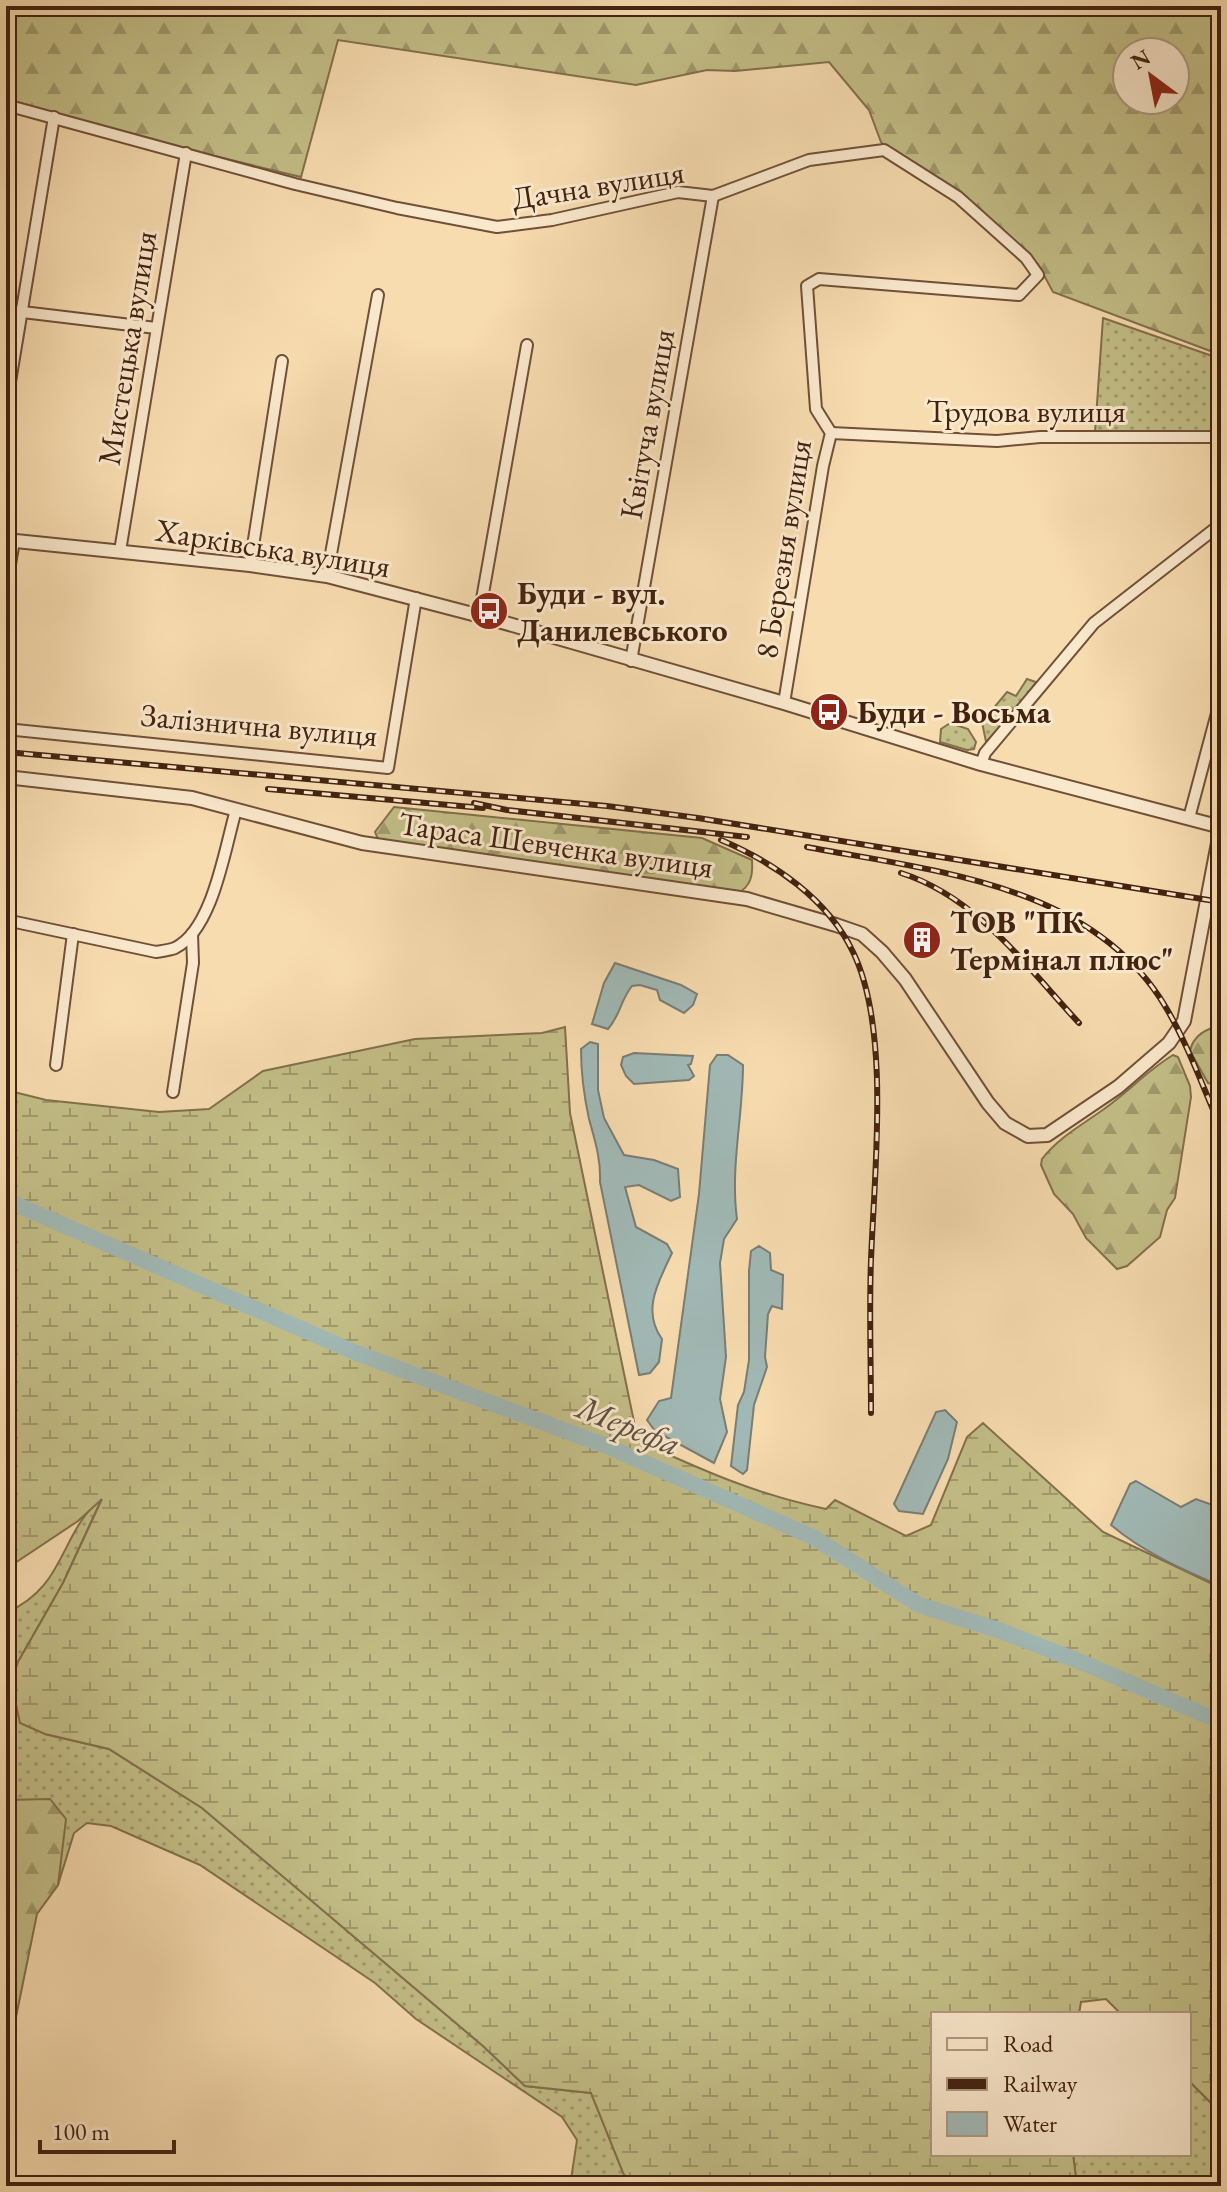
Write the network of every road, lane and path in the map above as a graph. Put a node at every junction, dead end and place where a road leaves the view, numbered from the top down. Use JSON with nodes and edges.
{"nodes":[{"id":1,"x":6,"y":105,"type":"edge"},
{"id":2,"x":54,"y":117,"type":"junction"},
{"id":3,"x":186,"y":153,"type":"junction"},
{"id":4,"x":713,"y":196,"type":"junction"},
{"id":5,"x":378,"y":295,"type":"dead end"},
{"id":6,"x":1019,"y":295,"type":"joint"},
{"id":7,"x":6,"y":310,"type":"edge"},
{"id":8,"x":20,"y":311,"type":"junction"},
{"id":9,"x":156,"y":328,"type":"junction"},
{"id":10,"x":527,"y":345,"type":"dead end"},
{"id":11,"x":282,"y":361,"type":"dead end"},
{"id":12,"x":6,"y":406,"type":"edge"},
{"id":13,"x":831,"y":433,"type":"junction"},
{"id":14,"x":1221,"y":437,"type":"edge"},
{"id":15,"x":1221,"y":524,"type":"edge"},
{"id":16,"x":10,"y":540,"type":"edge"},
{"id":17,"x":120,"y":551,"type":"junction"},
{"id":18,"x":250,"y":565,"type":"junction"},
{"id":19,"x":327,"y":576,"type":"junction"},
{"id":20,"x":6,"y":588,"type":"edge"},
{"id":21,"x":416,"y":598,"type":"junction"},
{"id":22,"x":479,"y":616,"type":"junction"},
{"id":23,"x":631,"y":661,"type":"junction"},
{"id":24,"x":1221,"y":698,"type":"edge"},
{"id":25,"x":784,"y":703,"type":"junction"},
{"id":26,"x":6,"y":729,"type":"edge"},
{"id":27,"x":981,"y":764,"type":"junction"},
{"id":28,"x":6,"y":777,"type":"edge"},
{"id":29,"x":236,"y":810,"type":"junction"},
{"id":30,"x":1189,"y":818,"type":"junction"},
{"id":31,"x":1221,"y":827,"type":"edge"},
{"id":32,"x":6,"y":920,"type":"edge"},
{"id":33,"x":73,"y":934,"type":"junction"},
{"id":34,"x":192,"y":934,"type":"junction"},
{"id":35,"x":56,"y":1065,"type":"dead end"},
{"id":36,"x":173,"y":1092,"type":"dead end"}],
"edges":[{"from":1,"to":2,"type":"street","name":"Дачна вулиця"},
{"from":2,"to":3,"type":"street","name":"Дачна вулиця"},
{"from":2,"to":8,"type":"street"},
{"from":3,"to":4,"type":"street","name":"Дачна вулиця"},
{"from":3,"to":9,"type":"street","name":"Мистецька вулиця"},
{"from":4,"to":6,"type":"street","name":"Дачна вулиця"},
{"from":4,"to":23,"type":"street","name":"Квітуча вулиця"},
{"from":5,"to":19,"type":"street"},
{"from":6,"to":13,"type":"street","name":"8 Березня вулиця"},
{"from":7,"to":8,"type":"street"},
{"from":8,"to":9,"type":"street"},
{"from":8,"to":12,"type":"street"},
{"from":9,"to":17,"type":"street","name":"Мистецька вулиця"},
{"from":10,"to":22,"type":"street"},
{"from":11,"to":18,"type":"street"},
{"from":13,"to":14,"type":"street","name":"Трудова вулиця"},
{"from":13,"to":25,"type":"street","name":"8 Березня вулиця"},
{"from":15,"to":27,"type":"street"},
{"from":16,"to":17,"type":"street","name":"Харківська вулиця"},
{"from":16,"to":20,"type":"street"},
{"from":17,"to":18,"type":"street","name":"Харківська вулиця"},
{"from":18,"to":19,"type":"street","name":"Харківська вулиця"},
{"from":19,"to":21,"type":"street","name":"Харківська вулиця"},
{"from":21,"to":22,"type":"street","name":"Харківська вулиця"},
{"from":21,"to":26,"type":"street","name":"Залізнична вулиця"},
{"from":22,"to":23,"type":"street","name":"Харківська вулиця"},
{"from":23,"to":25,"type":"street","name":"Харківська вулиця"},
{"from":24,"to":30,"type":"street"},
{"from":25,"to":27,"type":"street","name":"Харківська вулиця"},
{"from":27,"to":30,"type":"street","name":"Харківська вулиця"},
{"from":28,"to":29,"type":"street","name":"Тараса Шевченка вулиця"},
{"from":29,"to":31,"type":"street","name":"Тараса Шевченка вулиця"},
{"from":29,"to":34,"type":"street"},
{"from":30,"to":31,"type":"street","name":"Харківська вулиця"},
{"from":32,"to":33,"type":"street"},
{"from":33,"to":34,"type":"street"},
{"from":33,"to":35,"type":"street"},
{"from":34,"to":36,"type":"street"}]}
